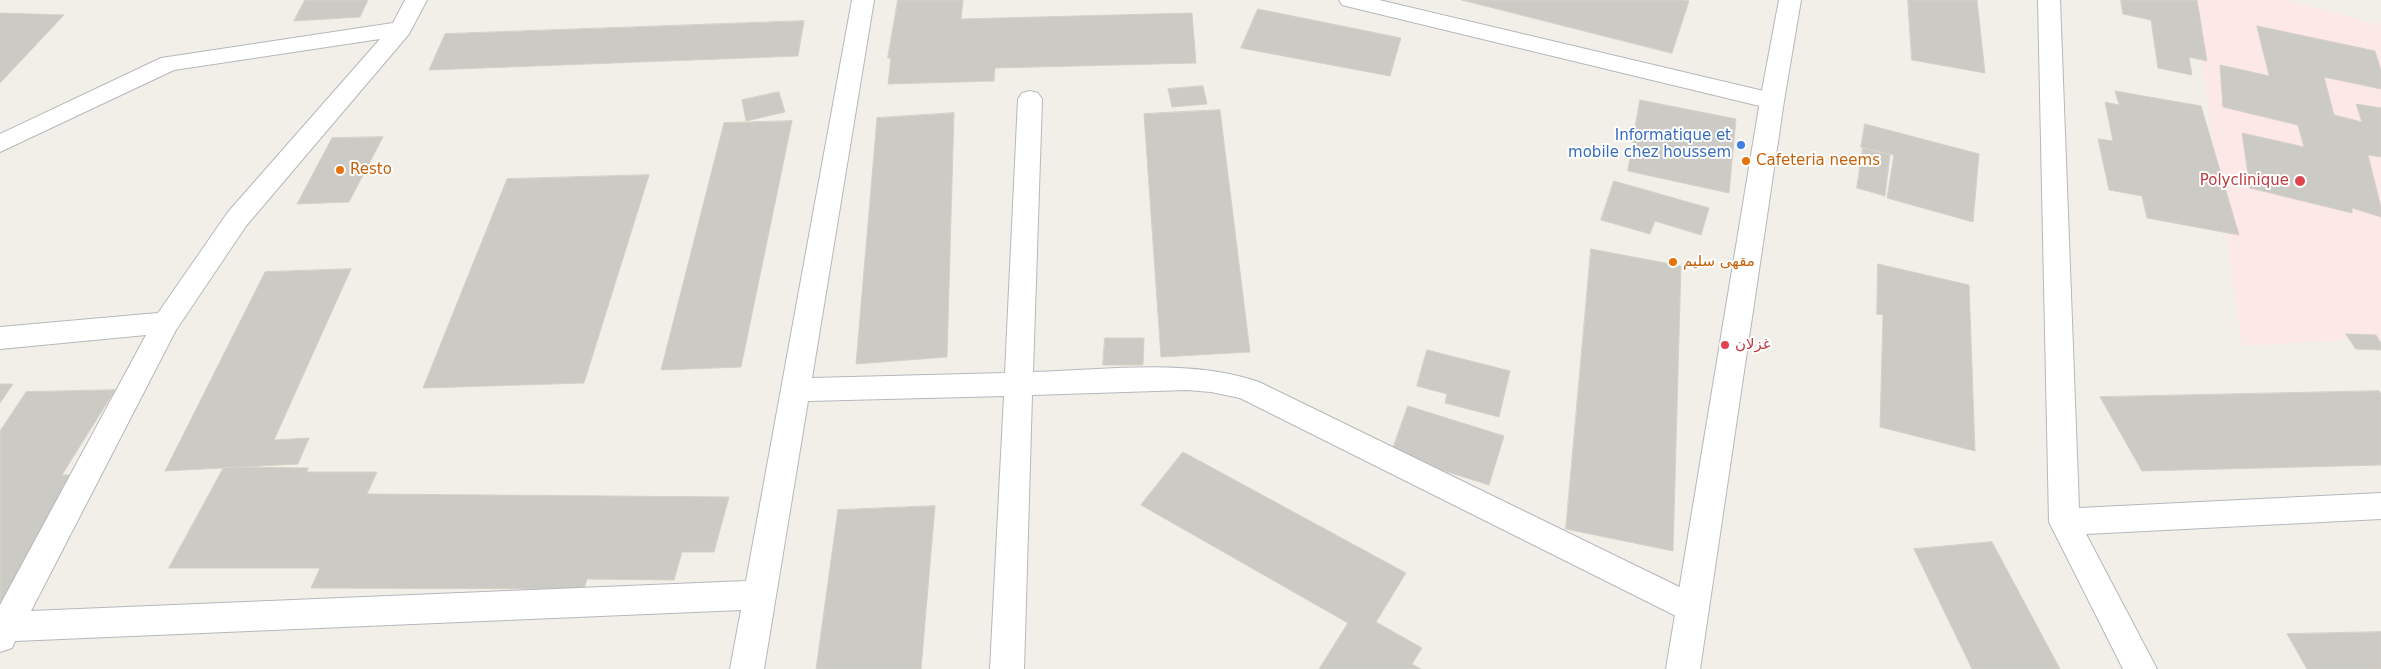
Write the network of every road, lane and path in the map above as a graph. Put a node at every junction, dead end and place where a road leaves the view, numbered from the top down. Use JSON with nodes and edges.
{"nodes":[{"id":1,"x":416,"y":0,"type":"edge"},
{"id":2,"x":862,"y":0,"type":"edge"},
{"id":3,"x":1350,"y":0,"type":"edge"},
{"id":4,"x":1790,"y":0,"type":"edge"},
{"id":5,"x":2049,"y":0,"type":"edge"},
{"id":6,"x":401,"y":29,"type":"junction"},
{"id":7,"x":1030,"y":99,"type":"dead end"},
{"id":8,"x":1772,"y":101,"type":"junction"},
{"id":9,"x":0,"y":144,"type":"edge"},
{"id":10,"x":166,"y":322,"type":"junction"},
{"id":11,"x":0,"y":338,"type":"edge"},
{"id":12,"x":1019,"y":384,"type":"junction"},
{"id":13,"x":796,"y":390,"type":"junction"},
{"id":14,"x":2381,"y":506,"type":"edge"},
{"id":15,"x":2064,"y":522,"type":"junction"},
{"id":16,"x":760,"y":595,"type":"junction"},
{"id":17,"x":1693,"y":609,"type":"junction"},
{"id":18,"x":2,"y":630,"type":"edge"},
{"id":19,"x":747,"y":669,"type":"edge"},
{"id":20,"x":1007,"y":669,"type":"edge"},
{"id":21,"x":1683,"y":669,"type":"edge"},
{"id":22,"x":2140,"y":669,"type":"edge"}],
"edges":[{"from":1,"to":6,"type":"street"},
{"from":2,"to":13,"type":"street"},
{"from":3,"to":8,"type":"street"},
{"from":4,"to":8,"type":"street"},
{"from":5,"to":15,"type":"street"},
{"from":6,"to":9,"type":"street"},
{"from":6,"to":10,"type":"street"},
{"from":7,"to":12,"type":"street"},
{"from":8,"to":17,"type":"street"},
{"from":10,"to":11,"type":"street"},
{"from":10,"to":18,"type":"street"},
{"from":12,"to":13,"type":"street"},
{"from":12,"to":17,"type":"street"},
{"from":12,"to":20,"type":"street"},
{"from":13,"to":16,"type":"street"},
{"from":14,"to":15,"type":"street"},
{"from":15,"to":22,"type":"street"},
{"from":16,"to":18,"type":"street"},
{"from":16,"to":19,"type":"street"},
{"from":17,"to":21,"type":"street"}]}
